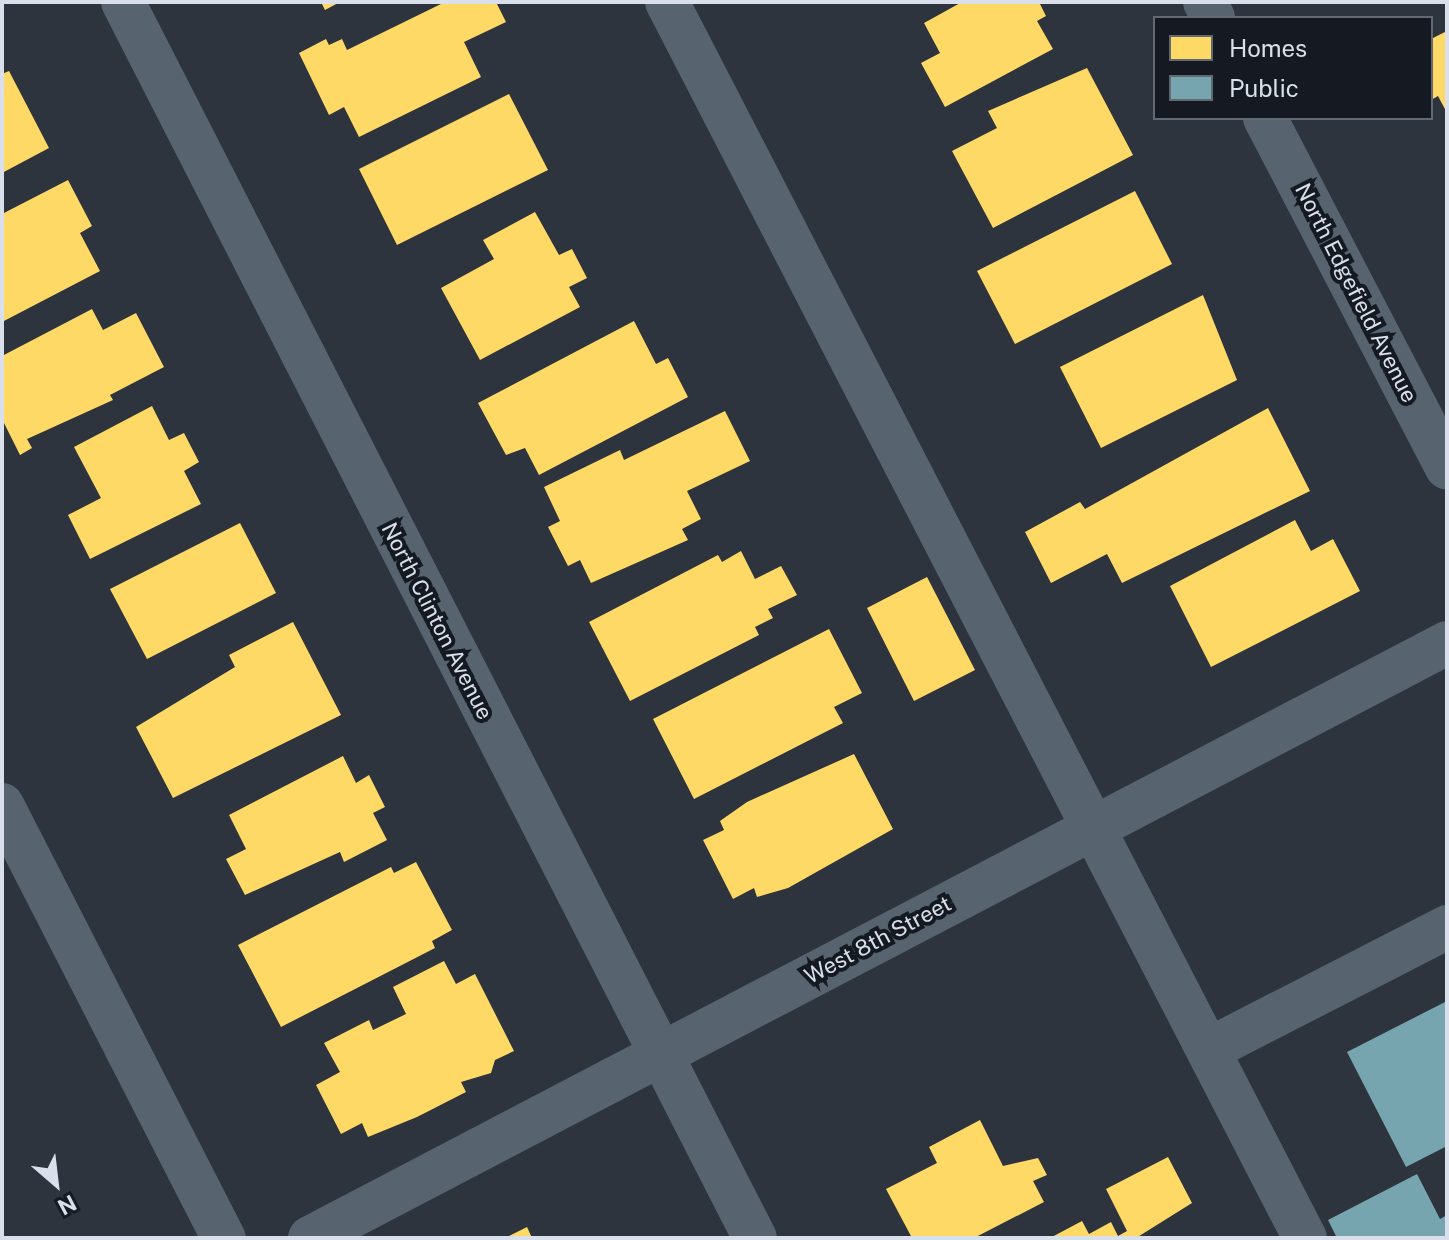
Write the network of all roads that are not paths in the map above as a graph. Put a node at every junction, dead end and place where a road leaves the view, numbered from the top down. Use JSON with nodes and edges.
{"nodes":[{"id":1,"x":123,"y":2,"type":"edge"},
{"id":2,"x":667,"y":2,"type":"edge"},
{"id":3,"x":1266,"y":120,"type":"edge"},
{"id":4,"x":1447,"y":468,"type":"edge"},
{"id":5,"x":1447,"y":643,"type":"edge"},
{"id":6,"x":2,"y":805,"type":"edge"},
{"id":7,"x":1093,"y":828,"type":"junction"},
{"id":8,"x":1447,"y":927,"type":"edge"},
{"id":9,"x":1208,"y":1050,"type":"junction"},
{"id":10,"x":658,"y":1055,"type":"junction"},
{"id":11,"x":224,"y":1238,"type":"edge"},
{"id":12,"x":310,"y":1238,"type":"edge"},
{"id":13,"x":755,"y":1238,"type":"edge"},
{"id":14,"x":1305,"y":1238,"type":"edge"}],
"edges":[{"from":1,"to":10,"type":"street","name":"North Clinton Avenue"},
{"from":2,"to":7,"type":"street"},
{"from":3,"to":4,"type":"street","name":"North Edgefield Avenue"},
{"from":5,"to":7,"type":"street","name":"West 8th Street"},
{"from":6,"to":11,"type":"street"},
{"from":7,"to":9,"type":"street"},
{"from":7,"to":10,"type":"street","name":"West 8th Street"},
{"from":8,"to":9,"type":"street"},
{"from":9,"to":14,"type":"street"},
{"from":10,"to":12,"type":"street","name":"West 8th Street"},
{"from":10,"to":13,"type":"street","name":"North Clinton Avenue"}]}
